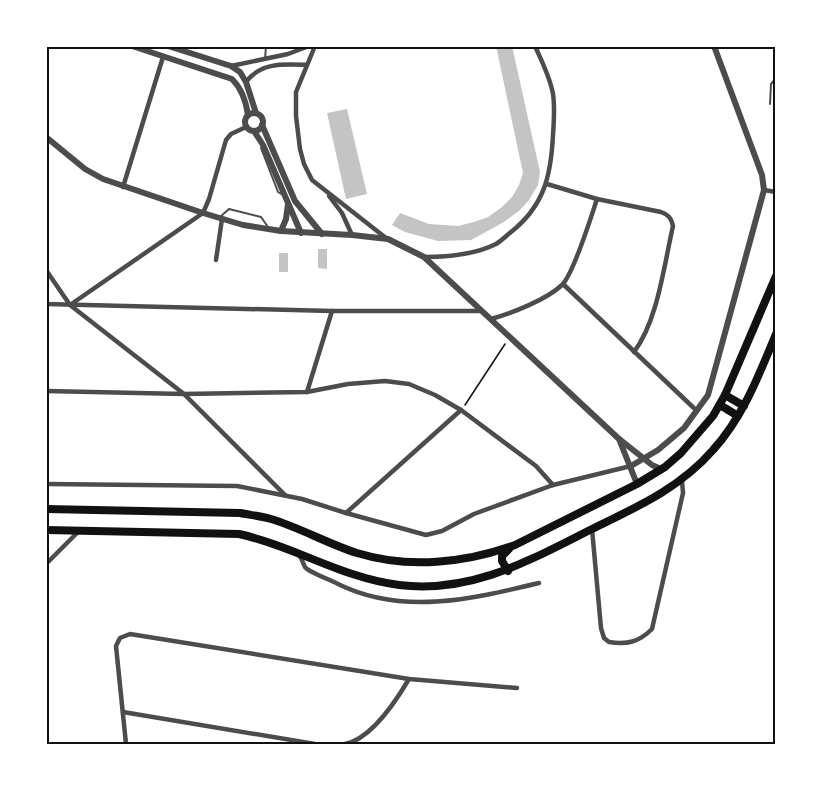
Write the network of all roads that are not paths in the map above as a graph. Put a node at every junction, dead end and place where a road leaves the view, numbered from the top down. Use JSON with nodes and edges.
{"nodes":[{"id":1,"x":132,"y":46,"type":"edge"},
{"id":2,"x":168,"y":46,"type":"edge"},
{"id":3,"x":266,"y":46,"type":"edge"},
{"id":4,"x":309,"y":46,"type":"edge"},
{"id":5,"x":315,"y":46,"type":"edge"},
{"id":6,"x":535,"y":46,"type":"edge"},
{"id":7,"x":714,"y":46,"type":"edge"},
{"id":8,"x":163,"y":57,"type":"junction"},
{"id":9,"x":265,"y":59,"type":"junction"},
{"id":10,"x":307,"y":65,"type":"junction"},
{"id":11,"x":231,"y":66,"type":"junction"},
{"id":12,"x":776,"y":78,"type":"edge"},
{"id":13,"x":246,"y":82,"type":"junction"},
{"id":14,"x":770,"y":104,"type":"dead end"},
{"id":15,"x":256,"y":113,"type":"junction"},
{"id":16,"x":248,"y":115,"type":"junction"},
{"id":17,"x":262,"y":125,"type":"junction"},
{"id":18,"x":246,"y":127,"type":"junction"},
{"id":19,"x":254,"y":131,"type":"junction"},
{"id":20,"x":46,"y":137,"type":"edge"},
{"id":21,"x":547,"y":184,"type":"junction"},
{"id":22,"x":123,"y":187,"type":"junction"},
{"id":23,"x":764,"y":190,"type":"junction"},
{"id":24,"x":325,"y":192,"type":"junction"},
{"id":25,"x":776,"y":192,"type":"edge"},
{"id":26,"x":597,"y":199,"type":"junction"},
{"id":27,"x":288,"y":204,"type":"junction"},
{"id":28,"x":202,"y":213,"type":"junction"},
{"id":29,"x":220,"y":218,"type":"junction"},
{"id":30,"x":269,"y":230,"type":"junction"},
{"id":31,"x":281,"y":231,"type":"junction"},
{"id":32,"x":301,"y":233,"type":"junction"},
{"id":33,"x":322,"y":234,"type":"junction"},
{"id":34,"x":352,"y":235,"type":"junction"},
{"id":35,"x":388,"y":239,"type":"junction"},
{"id":36,"x":424,"y":257,"type":"junction"},
{"id":37,"x":216,"y":260,"type":"dead end"},
{"id":38,"x":46,"y":270,"type":"edge"},
{"id":39,"x":776,"y":276,"type":"edge"},
{"id":40,"x":562,"y":284,"type":"junction"},
{"id":41,"x":46,"y":304,"type":"edge"},
{"id":42,"x":70,"y":305,"type":"junction"},
{"id":43,"x":482,"y":310,"type":"junction"},
{"id":44,"x":332,"y":311,"type":"junction"},
{"id":45,"x":491,"y":319,"type":"junction"},
{"id":46,"x":776,"y":334,"type":"edge"},
{"id":47,"x":634,"y":352,"type":"junction"},
{"id":48,"x":46,"y":391,"type":"edge"},
{"id":49,"x":307,"y":392,"type":"junction"},
{"id":50,"x":184,"y":394,"type":"junction"},
{"id":51,"x":725,"y":395,"type":"junction"},
{"id":52,"x":720,"y":405,"type":"junction"},
{"id":53,"x":744,"y":406,"type":"junction"},
{"id":54,"x":461,"y":410,"type":"junction"},
{"id":55,"x":697,"y":411,"type":"junction"},
{"id":56,"x":738,"y":416,"type":"junction"},
{"id":57,"x":618,"y":438,"type":"junction"},
{"id":58,"x":645,"y":459,"type":"junction"},
{"id":59,"x":631,"y":466,"type":"junction"},
{"id":60,"x":661,"y":469,"type":"junction"},
{"id":61,"x":682,"y":481,"type":"junction"},
{"id":62,"x":46,"y":484,"type":"edge"},
{"id":63,"x":637,"y":484,"type":"junction"},
{"id":64,"x":553,"y":485,"type":"junction"},
{"id":65,"x":286,"y":496,"type":"junction"},
{"id":66,"x":46,"y":509,"type":"edge"},
{"id":67,"x":346,"y":513,"type":"junction"},
{"id":68,"x":592,"y":529,"type":"junction"},
{"id":69,"x":46,"y":530,"type":"edge"},
{"id":70,"x":80,"y":530,"type":"junction"},
{"id":71,"x":515,"y":544,"type":"junction"},
{"id":72,"x":298,"y":552,"type":"junction"},
{"id":73,"x":46,"y":564,"type":"edge"},
{"id":74,"x":508,"y":571,"type":"junction"},
{"id":75,"x":539,"y":583,"type":"dead end"},
{"id":76,"x":409,"y":678,"type":"junction"},
{"id":77,"x":517,"y":688,"type":"dead end"},
{"id":78,"x":46,"y":689,"type":"edge"},
{"id":79,"x":46,"y":700,"type":"edge"},
{"id":80,"x":123,"y":712,"type":"junction"},
{"id":81,"x":126,"y":744,"type":"edge"},
{"id":82,"x":315,"y":744,"type":"edge"},
{"id":83,"x":345,"y":744,"type":"edge"}],
"edges":[{"from":1,"to":8,"type":"street"},
{"from":2,"to":11,"type":"street"},
{"from":3,"to":9,"type":"lane"},
{"from":4,"to":9,"type":"street"},
{"from":5,"to":10,"type":"street"},
{"from":6,"to":21,"type":"street"},
{"from":7,"to":23,"type":"street"},
{"from":8,"to":16,"type":"street"},
{"from":8,"to":22,"type":"street"},
{"from":9,"to":11,"type":"street"},
{"from":10,"to":13,"type":"street"},
{"from":10,"to":24,"type":"street"},
{"from":11,"to":13,"type":"street"},
{"from":12,"to":14,"type":"lane"},
{"from":13,"to":15,"type":"street"},
{"from":15,"to":16,"type":"street"},
{"from":15,"to":17,"type":"street"},
{"from":16,"to":18,"type":"street"},
{"from":17,"to":19,"type":"street"},
{"from":17,"to":33,"type":"street"},
{"from":18,"to":19,"type":"street"},
{"from":18,"to":28,"type":"street"},
{"from":19,"to":27,"type":"street"},
{"from":20,"to":22,"type":"street"},
{"from":21,"to":26,"type":"street"},
{"from":21,"to":36,"type":"street"},
{"from":22,"to":28,"type":"street"},
{"from":23,"to":25,"type":"street"},
{"from":23,"to":55,"type":"street"},
{"from":24,"to":34,"type":"street"},
{"from":24,"to":35,"type":"street"},
{"from":26,"to":40,"type":"street"},
{"from":26,"to":47,"type":"street"},
{"from":27,"to":31,"type":"street"},
{"from":27,"to":32,"type":"street"},
{"from":28,"to":29,"type":"street"},
{"from":28,"to":42,"type":"street"},
{"from":29,"to":30,"type":"street"},
{"from":29,"to":30,"type":"lane"},
{"from":29,"to":37,"type":"street"},
{"from":30,"to":31,"type":"street"},
{"from":31,"to":32,"type":"street"},
{"from":32,"to":33,"type":"street"},
{"from":33,"to":34,"type":"street"},
{"from":34,"to":35,"type":"street"},
{"from":35,"to":36,"type":"street"},
{"from":36,"to":43,"type":"street"},
{"from":38,"to":42,"type":"street"},
{"from":39,"to":51,"type":"main road"},
{"from":40,"to":45,"type":"street"},
{"from":40,"to":47,"type":"street"},
{"from":41,"to":42,"type":"street"},
{"from":42,"to":44,"type":"street"},
{"from":42,"to":50,"type":"street"},
{"from":43,"to":44,"type":"street"},
{"from":43,"to":45,"type":"street"},
{"from":44,"to":49,"type":"street"},
{"from":45,"to":57,"type":"street"},
{"from":46,"to":53,"type":"main road"},
{"from":47,"to":55,"type":"street"},
{"from":48,"to":50,"type":"street"},
{"from":49,"to":50,"type":"street"},
{"from":49,"to":54,"type":"street"},
{"from":50,"to":65,"type":"street"},
{"from":51,"to":52,"type":"main road"},
{"from":51,"to":53,"type":"main road"},
{"from":52,"to":56,"type":"main road"},
{"from":52,"to":60,"type":"main road"},
{"from":53,"to":56,"type":"main road"},
{"from":54,"to":64,"type":"street"},
{"from":54,"to":67,"type":"street"},
{"from":55,"to":58,"type":"street"},
{"from":56,"to":61,"type":"main road"},
{"from":57,"to":58,"type":"street"},
{"from":57,"to":59,"type":"street"},
{"from":58,"to":59,"type":"street"},
{"from":58,"to":60,"type":"street"},
{"from":59,"to":63,"type":"street"},
{"from":59,"to":64,"type":"street"},
{"from":60,"to":63,"type":"main road"},
{"from":61,"to":68,"type":"main road"},
{"from":61,"to":68,"type":"street"},
{"from":62,"to":65,"type":"street"},
{"from":63,"to":71,"type":"main road"},
{"from":64,"to":67,"type":"street"},
{"from":65,"to":67,"type":"street"},
{"from":66,"to":71,"type":"main road"},
{"from":68,"to":74,"type":"main road"},
{"from":69,"to":70,"type":"main road"},
{"from":70,"to":72,"type":"main road"},
{"from":70,"to":73,"type":"street"},
{"from":71,"to":74,"type":"main road"},
{"from":72,"to":74,"type":"main road"},
{"from":72,"to":75,"type":"street"},
{"from":76,"to":77,"type":"street"},
{"from":76,"to":80,"type":"street"},
{"from":76,"to":83,"type":"street"},
{"from":78,"to":79,"type":"street"},
{"from":80,"to":81,"type":"street"},
{"from":80,"to":82,"type":"street"}]}
